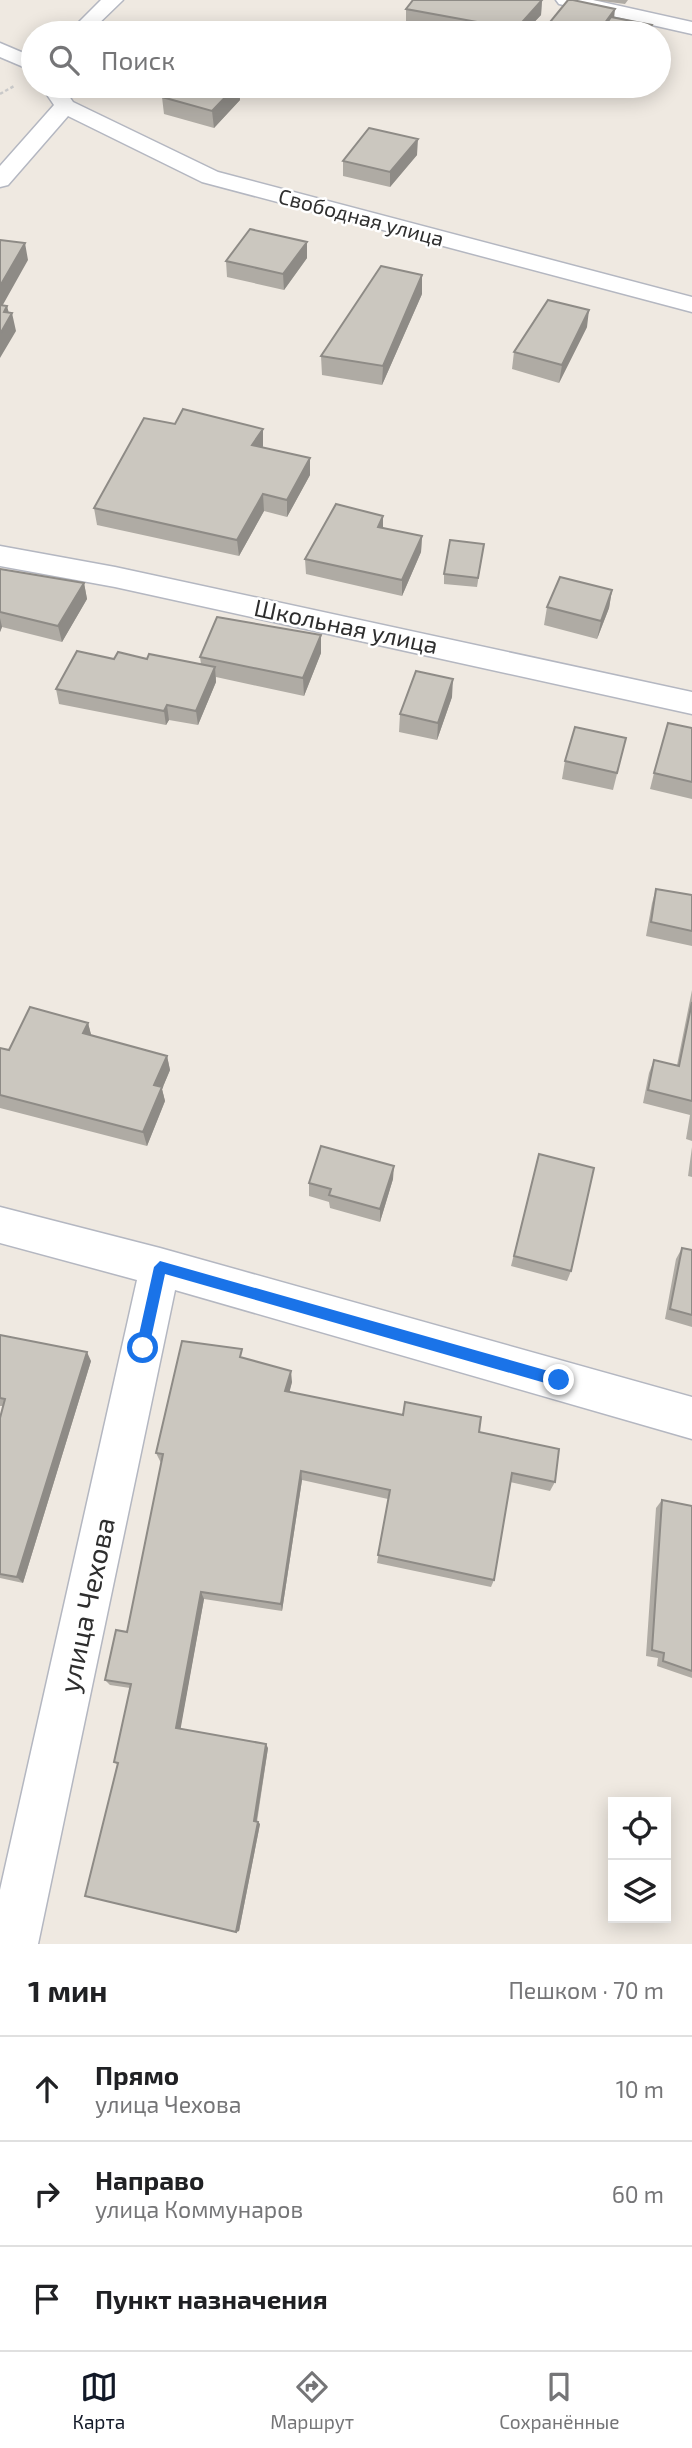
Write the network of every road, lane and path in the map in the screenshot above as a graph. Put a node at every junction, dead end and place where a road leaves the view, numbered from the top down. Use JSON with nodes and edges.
{"nodes":[{"id":1,"x":113,"y":0,"type":"edge"},
{"id":2,"x":566,"y":0,"type":"edge"},
{"id":3,"x":91,"y":21,"type":"edge"},
{"id":4,"x":657,"y":21,"type":"edge"},
{"id":5,"x":671,"y":24,"type":"edge"},
{"id":6,"x":692,"y":29,"type":"edge"},
{"id":7,"x":0,"y":49,"type":"edge"},
{"id":8,"x":21,"y":59,"type":"edge"},
{"id":9,"x":59,"y":98,"type":"edge"},
{"id":10,"x":65,"y":107,"type":"junction"},
{"id":11,"x":0,"y":180,"type":"edge"},
{"id":12,"x":692,"y":305,"type":"edge"},
{"id":13,"x":0,"y":556,"type":"edge"},
{"id":14,"x":692,"y":703,"type":"edge"},
{"id":15,"x":0,"y":1225,"type":"edge"},
{"id":16,"x":160,"y":1267,"type":"junction"},
{"id":17,"x":692,"y":1418,"type":"edge"},
{"id":18,"x":13,"y":1944,"type":"edge"}],
"edges":[{"from":1,"to":3,"type":"street"},
{"from":2,"to":4,"type":"street"},
{"from":5,"to":6,"type":"street"},
{"from":7,"to":8,"type":"street"},
{"from":9,"to":10,"type":"street"},
{"from":10,"to":11,"type":"street"},
{"from":10,"to":12,"type":"street","name":"Свободная улица"},
{"from":13,"to":14,"type":"street","name":"Школьная улица"},
{"from":15,"to":16,"type":"street"},
{"from":16,"to":17,"type":"street"},
{"from":16,"to":18,"type":"street","name":"улица Чехова"}]}
